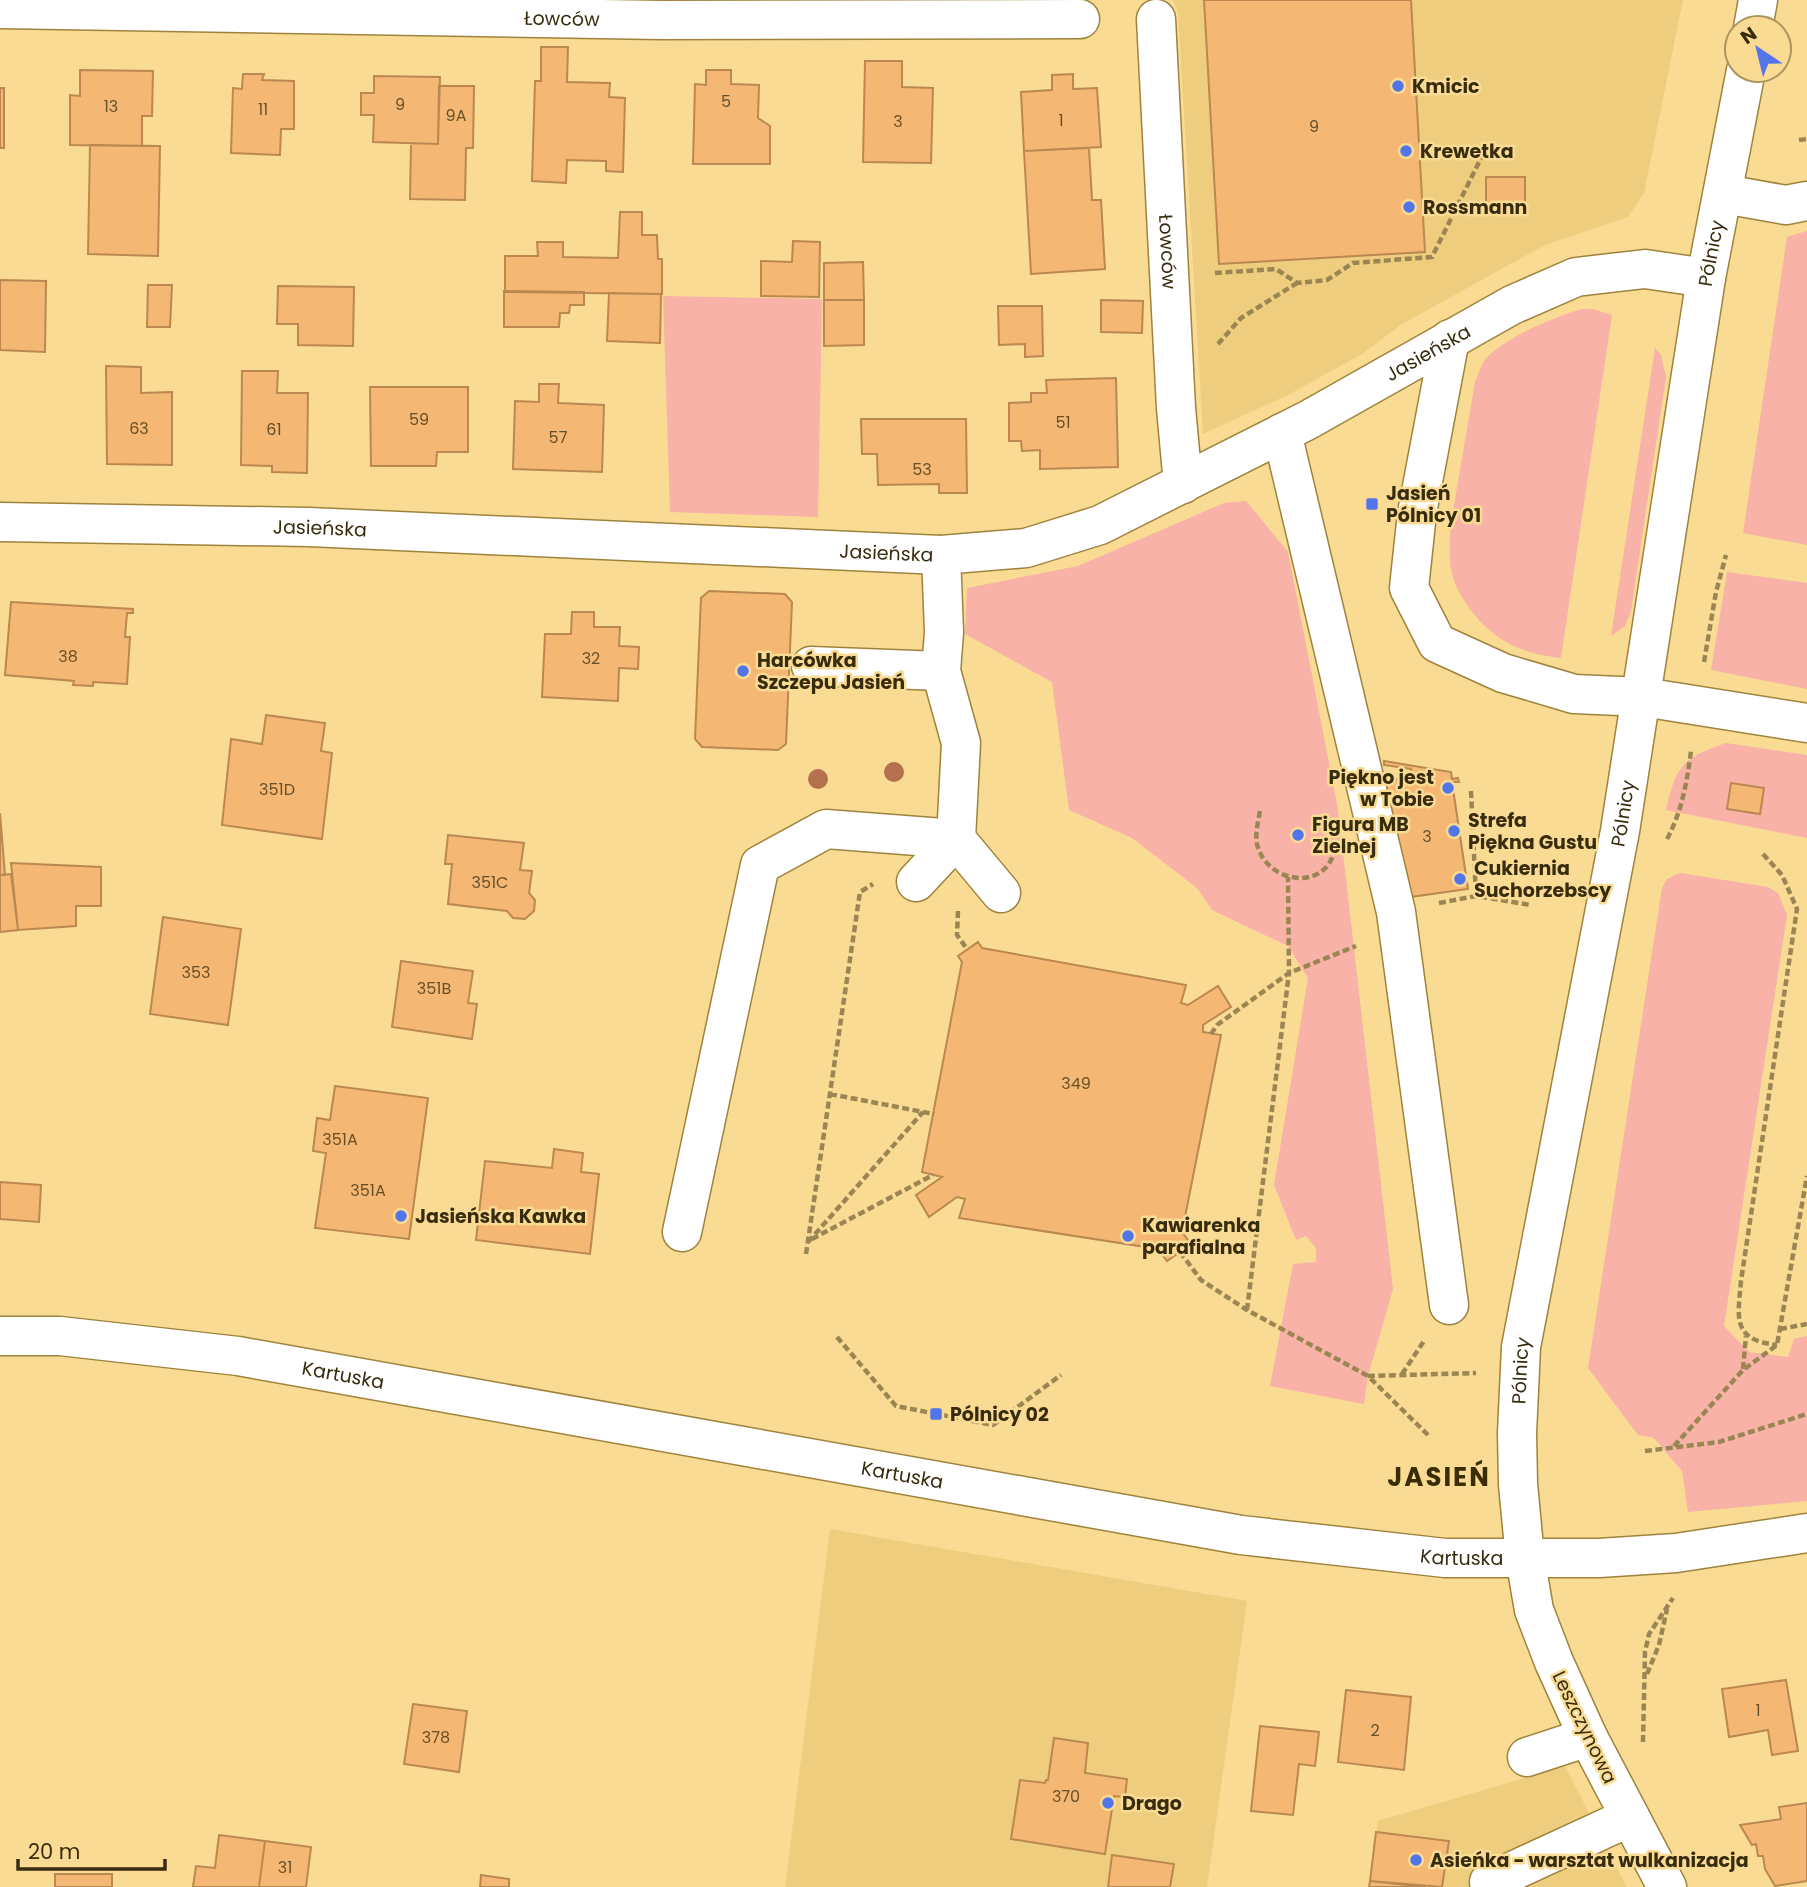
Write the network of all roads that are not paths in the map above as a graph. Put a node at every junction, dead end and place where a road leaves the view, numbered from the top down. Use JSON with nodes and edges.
{"nodes":[{"id":1,"x":0,"y":9,"type":"edge"},
{"id":2,"x":1080,"y":19,"type":"dead end"},
{"id":3,"x":1156,"y":19,"type":"dead end"},
{"id":4,"x":1744,"y":84,"type":"edge"},
{"id":5,"x":1724,"y":194,"type":"junction"},
{"id":6,"x":1807,"y":201,"type":"edge"},
{"id":7,"x":1706,"y":278,"type":"junction"},
{"id":8,"x":1450,"y":339,"type":"junction"},
{"id":9,"x":1282,"y":433,"type":"junction"},
{"id":10,"x":1183,"y":484,"type":"junction"},
{"id":11,"x":0,"y":522,"type":"edge"},
{"id":12,"x":941,"y":555,"type":"junction"},
{"id":13,"x":811,"y":666,"type":"dead end"},
{"id":14,"x":941,"y":671,"type":"junction"},
{"id":15,"x":1643,"y":697,"type":"junction"},
{"id":16,"x":1807,"y":723,"type":"edge"},
{"id":17,"x":956,"y":839,"type":"junction"},
{"id":18,"x":916,"y":882,"type":"road end"},
{"id":19,"x":1000,"y":893,"type":"dead end"},
{"id":20,"x":682,"y":1232,"type":"dead end"},
{"id":21,"x":1449,"y":1306,"type":"dead end"},
{"id":22,"x":0,"y":1336,"type":"edge"},
{"id":23,"x":1807,"y":1533,"type":"edge"},
{"id":24,"x":1525,"y":1558,"type":"junction"},
{"id":25,"x":1588,"y":1737,"type":"junction"},
{"id":26,"x":1527,"y":1757,"type":"dead end"},
{"id":27,"x":1630,"y":1817,"type":"junction"},
{"id":28,"x":1489,"y":1882,"type":"dead end"},
{"id":29,"x":1667,"y":1887,"type":"edge"}],
"edges":[{"from":1,"to":2,"type":"street","name":"Łowców"},
{"from":3,"to":10,"type":"street","name":"Łowców"},
{"from":4,"to":5,"type":"street","name":"Pólnicy"},
{"from":5,"to":6,"type":"street"},
{"from":5,"to":7,"type":"street","name":"Pólnicy"},
{"from":7,"to":8,"type":"street","name":"Jasieńska"},
{"from":7,"to":15,"type":"street","name":"Pólnicy"},
{"from":8,"to":9,"type":"street","name":"Jasieńska"},
{"from":8,"to":15,"type":"street"},
{"from":9,"to":10,"type":"street","name":"Jasieńska"},
{"from":9,"to":21,"type":"street"},
{"from":10,"to":12,"type":"street","name":"Jasieńska"},
{"from":11,"to":12,"type":"street","name":"Jasieńska"},
{"from":12,"to":14,"type":"street"},
{"from":13,"to":14,"type":"street"},
{"from":14,"to":17,"type":"street"},
{"from":15,"to":16,"type":"street"},
{"from":15,"to":24,"type":"street","name":"Pólnicy"},
{"from":17,"to":18,"type":"street"},
{"from":17,"to":19,"type":"street"},
{"from":17,"to":20,"type":"street"},
{"from":22,"to":24,"type":"street","name":"Kartuska"},
{"from":23,"to":24,"type":"street","name":"Kartuska"},
{"from":24,"to":25,"type":"street","name":"Leszczynowa"},
{"from":25,"to":26,"type":"street"},
{"from":25,"to":27,"type":"street","name":"Leszczynowa"},
{"from":27,"to":28,"type":"street"},
{"from":27,"to":29,"type":"street","name":"Leszczynowa"}]}
